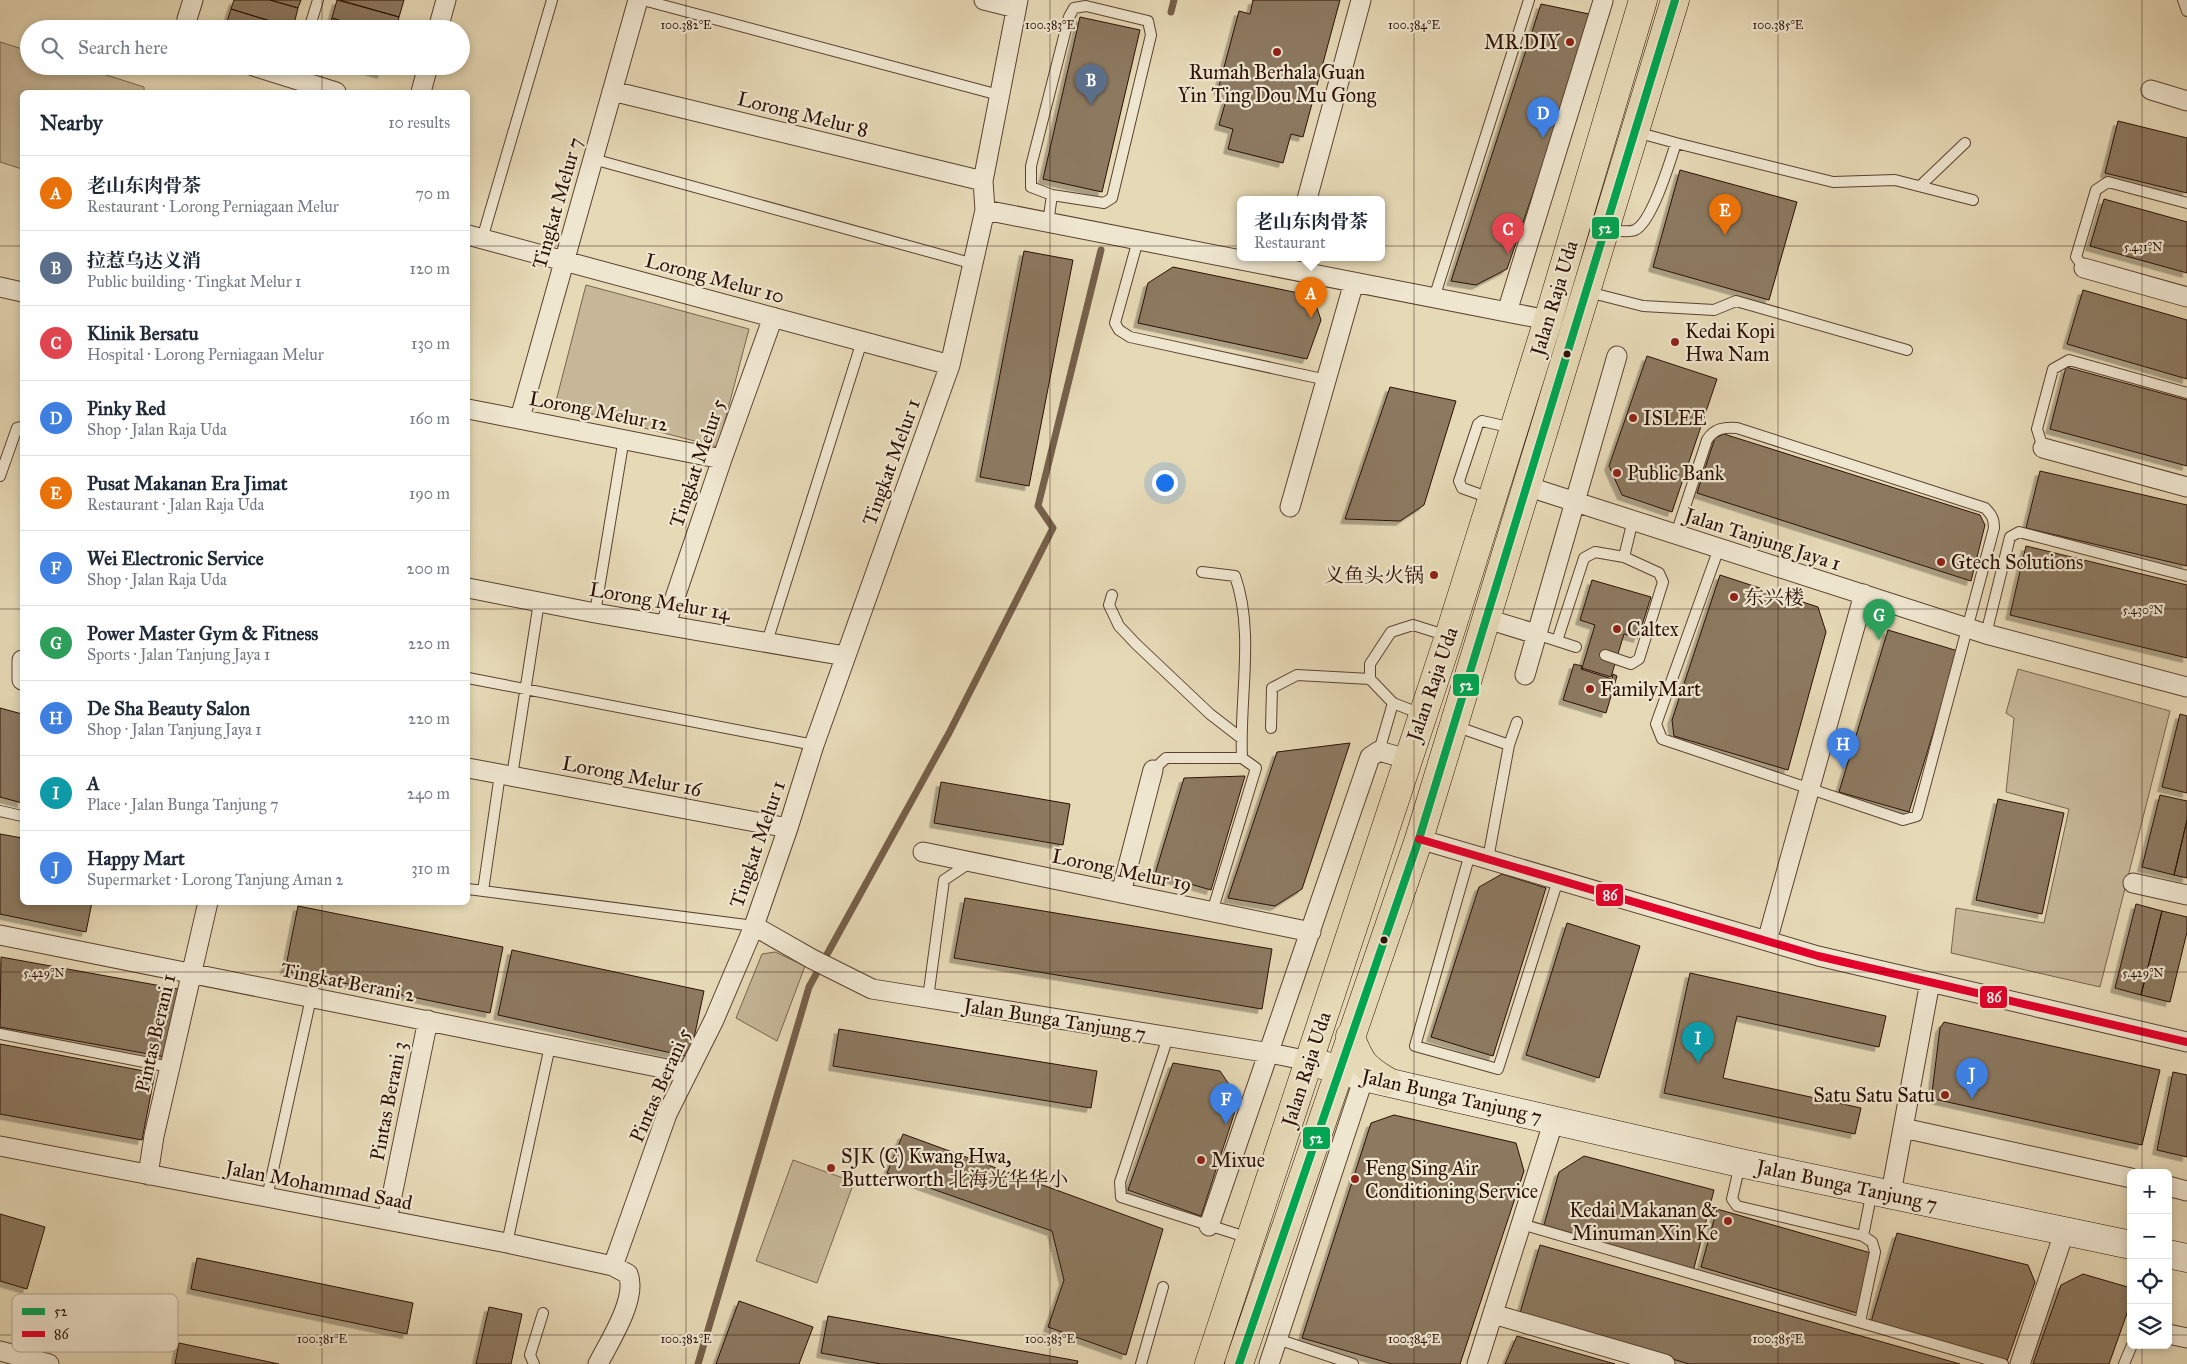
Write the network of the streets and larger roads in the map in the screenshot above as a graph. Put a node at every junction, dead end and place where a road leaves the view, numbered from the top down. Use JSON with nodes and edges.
{"nodes":[{"id":1,"x":192,"y":0,"type":"edge"},
{"id":2,"x":446,"y":0,"type":"edge"},
{"id":3,"x":638,"y":0,"type":"edge"},
{"id":4,"x":984,"y":0,"type":"edge"},
{"id":5,"x":1361,"y":0,"type":"edge"},
{"id":6,"x":1601,"y":0,"type":"edge"},
{"id":7,"x":1643,"y":0,"type":"edge"},
{"id":8,"x":1676,"y":0,"type":"edge"},
{"id":9,"x":1017,"y":4,"type":"edge"},
{"id":10,"x":187,"y":20,"type":"edge"},
{"id":11,"x":440,"y":20,"type":"edge"},
{"id":12,"x":300,"y":75,"type":"edge"},
{"id":13,"x":426,"y":75,"type":"edge"},
{"id":14,"x":332,"y":90,"type":"edge"},
{"id":15,"x":422,"y":90,"type":"edge"},
{"id":16,"x":2151,"y":90,"type":"dead end"},
{"id":17,"x":612,"y":91,"type":"junction"},
{"id":18,"x":2187,"y":101,"type":"edge"},
{"id":19,"x":983,"y":181,"type":"junction"},
{"id":20,"x":1308,"y":196,"type":"edge"},
{"id":21,"x":985,"y":210,"type":"junction"},
{"id":22,"x":475,"y":237,"type":"edge"},
{"id":23,"x":1237,"y":255,"type":"edge"},
{"id":24,"x":1276,"y":261,"type":"edge"},
{"id":25,"x":564,"y":262,"type":"junction"},
{"id":26,"x":1289,"y":263,"type":"edge"},
{"id":27,"x":2084,"y":268,"type":"road end"},
{"id":28,"x":1354,"y":282,"type":"junction"},
{"id":29,"x":0,"y":287,"type":"edge"},
{"id":30,"x":20,"y":292,"type":"edge"},
{"id":31,"x":2187,"y":297,"type":"edge"},
{"id":32,"x":1507,"y":312,"type":"junction"},
{"id":33,"x":773,"y":317,"type":"junction"},
{"id":34,"x":1548,"y":320,"type":"junction"},
{"id":35,"x":1617,"y":356,"type":"dead end"},
{"id":36,"x":950,"y":365,"type":"junction"},
{"id":37,"x":470,"y":409,"type":"edge"},
{"id":38,"x":520,"y":418,"type":"junction"},
{"id":39,"x":2043,"y":448,"type":"road end"},
{"id":40,"x":722,"y":459,"type":"junction"},
{"id":41,"x":1526,"y":486,"type":"junction"},
{"id":42,"x":2187,"y":487,"type":"edge"},
{"id":43,"x":1575,"y":502,"type":"junction"},
{"id":44,"x":1290,"y":507,"type":"dead end"},
{"id":45,"x":470,"y":588,"type":"edge"},
{"id":46,"x":1864,"y":594,"type":"junction"},
{"id":47,"x":1487,"y":619,"type":"junction"},
{"id":48,"x":666,"y":624,"type":"junction"},
{"id":49,"x":1536,"y":634,"type":"junction"},
{"id":50,"x":845,"y":656,"type":"junction"},
{"id":51,"x":1525,"y":675,"type":"dead end"},
{"id":52,"x":2187,"y":687,"type":"edge"},
{"id":53,"x":1408,"y":758,"type":"junction"},
{"id":54,"x":470,"y":768,"type":"edge"},
{"id":55,"x":1153,"y":770,"type":"road end"},
{"id":56,"x":788,"y":828,"type":"junction"},
{"id":57,"x":1419,"y":839,"type":"junction"},
{"id":58,"x":923,"y":852,"type":"dead end"},
{"id":59,"x":2133,"y":883,"type":"dead end"},
{"id":60,"x":1121,"y":893,"type":"junction"},
{"id":61,"x":2187,"y":895,"type":"edge"},
{"id":62,"x":207,"y":905,"type":"edge"},
{"id":63,"x":754,"y":926,"type":"junction"},
{"id":64,"x":1311,"y":932,"type":"junction"},
{"id":65,"x":0,"y":935,"type":"edge"},
{"id":66,"x":1767,"y":941,"type":"junction"},
{"id":67,"x":192,"y":972,"type":"junction"},
{"id":68,"x":1930,"y":982,"type":"junction"},
{"id":69,"x":428,"y":1020,"type":"junction"},
{"id":70,"x":1350,"y":1036,"type":"junction"},
{"id":71,"x":2187,"y":1042,"type":"edge"},
{"id":72,"x":1270,"y":1053,"type":"junction"},
{"id":73,"x":1308,"y":1061,"type":"junction"},
{"id":74,"x":687,"y":1073,"type":"junction"},
{"id":75,"x":1363,"y":1075,"type":"junction"},
{"id":76,"x":1554,"y":1120,"type":"junction"},
{"id":77,"x":1288,"y":1123,"type":"junction"},
{"id":78,"x":1903,"y":1128,"type":"junction"},
{"id":79,"x":1318,"y":1131,"type":"junction"},
{"id":80,"x":0,"y":1146,"type":"edge"},
{"id":81,"x":148,"y":1175,"type":"junction"},
{"id":82,"x":2127,"y":1177,"type":"edge"},
{"id":83,"x":2172,"y":1187,"type":"edge"},
{"id":84,"x":2187,"y":1191,"type":"edge"},
{"id":85,"x":1881,"y":1192,"type":"junction"},
{"id":86,"x":387,"y":1220,"type":"junction"},
{"id":87,"x":1209,"y":1226,"type":"road end"},
{"id":88,"x":2065,"y":1230,"type":"junction"},
{"id":89,"x":2127,"y":1244,"type":"edge"},
{"id":90,"x":2172,"y":1255,"type":"edge"},
{"id":91,"x":2187,"y":1258,"type":"edge"},
{"id":92,"x":620,"y":1270,"type":"junction"},
{"id":93,"x":1493,"y":1314,"type":"junction"},
{"id":94,"x":2172,"y":1335,"type":"edge"},
{"id":95,"x":2187,"y":1338,"type":"edge"},
{"id":96,"x":0,"y":1352,"type":"edge"},
{"id":97,"x":49,"y":1364,"type":"edge"},
{"id":98,"x":598,"y":1364,"type":"edge"},
{"id":99,"x":1209,"y":1364,"type":"edge"},
{"id":100,"x":1239,"y":1364,"type":"edge"},
{"id":101,"x":1269,"y":1364,"type":"edge"},
{"id":102,"x":1477,"y":1364,"type":"edge"},
{"id":103,"x":1665,"y":1364,"type":"edge"},
{"id":104,"x":2020,"y":1364,"type":"edge"}],
"edges":[{"from":1,"to":10,"type":"street"},
{"from":2,"to":11,"type":"street"},
{"from":3,"to":17,"type":"street","name":"Tingkat Melur 7"},
{"from":4,"to":9,"type":"street"},
{"from":5,"to":20,"type":"street"},
{"from":6,"to":32,"type":"street"},
{"from":7,"to":34,"type":"main road","name":"Jalan Raja Uda"},
{"from":8,"to":41,"type":"main road","name":"Jalan Raja Uda"},
{"from":9,"to":19,"type":"street","name":"Tingkat Melur 1"},
{"from":12,"to":14,"type":"street"},
{"from":13,"to":15,"type":"street"},
{"from":16,"to":18,"type":"street"},
{"from":17,"to":19,"type":"street","name":"Lorong Melur 8"},
{"from":17,"to":25,"type":"street","name":"Tingkat Melur 7"},
{"from":19,"to":21,"type":"street","name":"Tingkat Melur 1"},
{"from":21,"to":23,"type":"street"},
{"from":21,"to":36,"type":"street","name":"Tingkat Melur 1"},
{"from":22,"to":25,"type":"street","name":"Lorong Melur 10"},
{"from":24,"to":26,"type":"street"},
{"from":25,"to":33,"type":"street","name":"Lorong Melur 10"},
{"from":25,"to":38,"type":"street","name":"Tingkat Melur 7"},
{"from":26,"to":28,"type":"street"},
{"from":27,"to":31,"type":"street"},
{"from":28,"to":32,"type":"street"},
{"from":28,"to":44,"type":"street"},
{"from":29,"to":30,"type":"street"},
{"from":32,"to":34,"type":"street"},
{"from":33,"to":36,"type":"street","name":"Lorong Melur 10"},
{"from":33,"to":40,"type":"street","name":"Tingkat Melur 5"},
{"from":34,"to":53,"type":"main road","name":"Jalan Raja Uda"},
{"from":35,"to":43,"type":"street"},
{"from":36,"to":50,"type":"street","name":"Tingkat Melur 1"},
{"from":37,"to":38,"type":"street","name":"Lorong Melur 12"},
{"from":38,"to":40,"type":"street","name":"Lorong Melur 12"},
{"from":39,"to":42,"type":"street"},
{"from":40,"to":48,"type":"street","name":"Tingkat Melur 5"},
{"from":41,"to":43,"type":"street","name":"Jalan Tanjung Jaya 1"},
{"from":41,"to":47,"type":"main road","name":"Jalan Raja Uda"},
{"from":43,"to":46,"type":"street","name":"Jalan Tanjung Jaya 1"},
{"from":43,"to":49,"type":"street"},
{"from":45,"to":48,"type":"street","name":"Lorong Melur 14"},
{"from":46,"to":52,"type":"street","name":"Jalan Tanjung Jaya 1"},
{"from":46,"to":66,"type":"street"},
{"from":47,"to":49,"type":"street"},
{"from":47,"to":57,"type":"main road","name":"Jalan Raja Uda"},
{"from":48,"to":50,"type":"street","name":"Lorong Melur 14"},
{"from":49,"to":51,"type":"street"},
{"from":50,"to":56,"type":"street","name":"Tingkat Melur 1"},
{"from":53,"to":64,"type":"street","name":"Jalan Raja Uda"},
{"from":53,"to":73,"type":"main road","name":"Jalan Raja Uda"},
{"from":54,"to":56,"type":"street","name":"Lorong Melur 16"},
{"from":55,"to":60,"type":"street"},
{"from":56,"to":63,"type":"street","name":"Tingkat Melur 1"},
{"from":57,"to":66,"type":"street"},
{"from":57,"to":70,"type":"main road","name":"Jalan Raja Uda"},
{"from":58,"to":60,"type":"street","name":"Lorong Melur 19"},
{"from":59,"to":61,"type":"street"},
{"from":60,"to":64,"type":"street","name":"Lorong Melur 19"},
{"from":62,"to":67,"type":"street","name":"Pintas Berani 1"},
{"from":63,"to":72,"type":"street","name":"Jalan Bunga Tanjung 7"},
{"from":63,"to":74,"type":"street","name":"Pintas Berani 5"},
{"from":64,"to":72,"type":"street","name":"Jalan Raja Uda"},
{"from":65,"to":67,"type":"street","name":"Tingkat Berani 2"},
{"from":66,"to":68,"type":"street"},
{"from":67,"to":69,"type":"street","name":"Tingkat Berani 2"},
{"from":67,"to":81,"type":"street","name":"Pintas Berani 1"},
{"from":68,"to":71,"type":"street"},
{"from":68,"to":78,"type":"street"},
{"from":69,"to":74,"type":"street","name":"Tingkat Berani 2"},
{"from":69,"to":86,"type":"street","name":"Pintas Berani 3"},
{"from":70,"to":75,"type":"main road","name":"Jalan Raja Uda"},
{"from":70,"to":75,"type":"main road"},
{"from":72,"to":73,"type":"street","name":"Jalan Bunga Tanjung 7"},
{"from":72,"to":87,"type":"street","name":"Jalan Raja Uda"},
{"from":73,"to":75,"type":"street","name":"Jalan Bunga Tanjung 7"},
{"from":73,"to":77,"type":"main road","name":"Jalan Raja Uda"},
{"from":74,"to":92,"type":"street","name":"Pintas Berani 5"},
{"from":75,"to":76,"type":"street","name":"Jalan Bunga Tanjung 7"},
{"from":75,"to":79,"type":"main road","name":"Jalan Raja Uda"},
{"from":75,"to":101,"type":"street"},
{"from":76,"to":85,"type":"street","name":"Jalan Bunga Tanjung 7"},
{"from":76,"to":93,"type":"street"},
{"from":77,"to":79,"type":"main road"},
{"from":77,"to":99,"type":"main road","name":"Jalan Raja Uda"},
{"from":78,"to":82,"type":"street"},
{"from":78,"to":85,"type":"street"},
{"from":79,"to":100,"type":"main road","name":"Jalan Raja Uda"},
{"from":80,"to":81,"type":"street","name":"Jalan Mohammad Saad"},
{"from":81,"to":86,"type":"street","name":"Jalan Mohammad Saad"},
{"from":83,"to":84,"type":"street"},
{"from":85,"to":88,"type":"street","name":"Jalan Bunga Tanjung 7"},
{"from":86,"to":92,"type":"street","name":"Jalan Mohammad Saad"},
{"from":88,"to":89,"type":"street","name":"Jalan Bunga Tanjung 7"},
{"from":88,"to":104,"type":"street"},
{"from":90,"to":91,"type":"street"},
{"from":92,"to":98,"type":"street","name":"Pintas Berani 5"},
{"from":93,"to":102,"type":"street"},
{"from":93,"to":103,"type":"street"},
{"from":94,"to":95,"type":"street"},
{"from":96,"to":97,"type":"street"}]}
